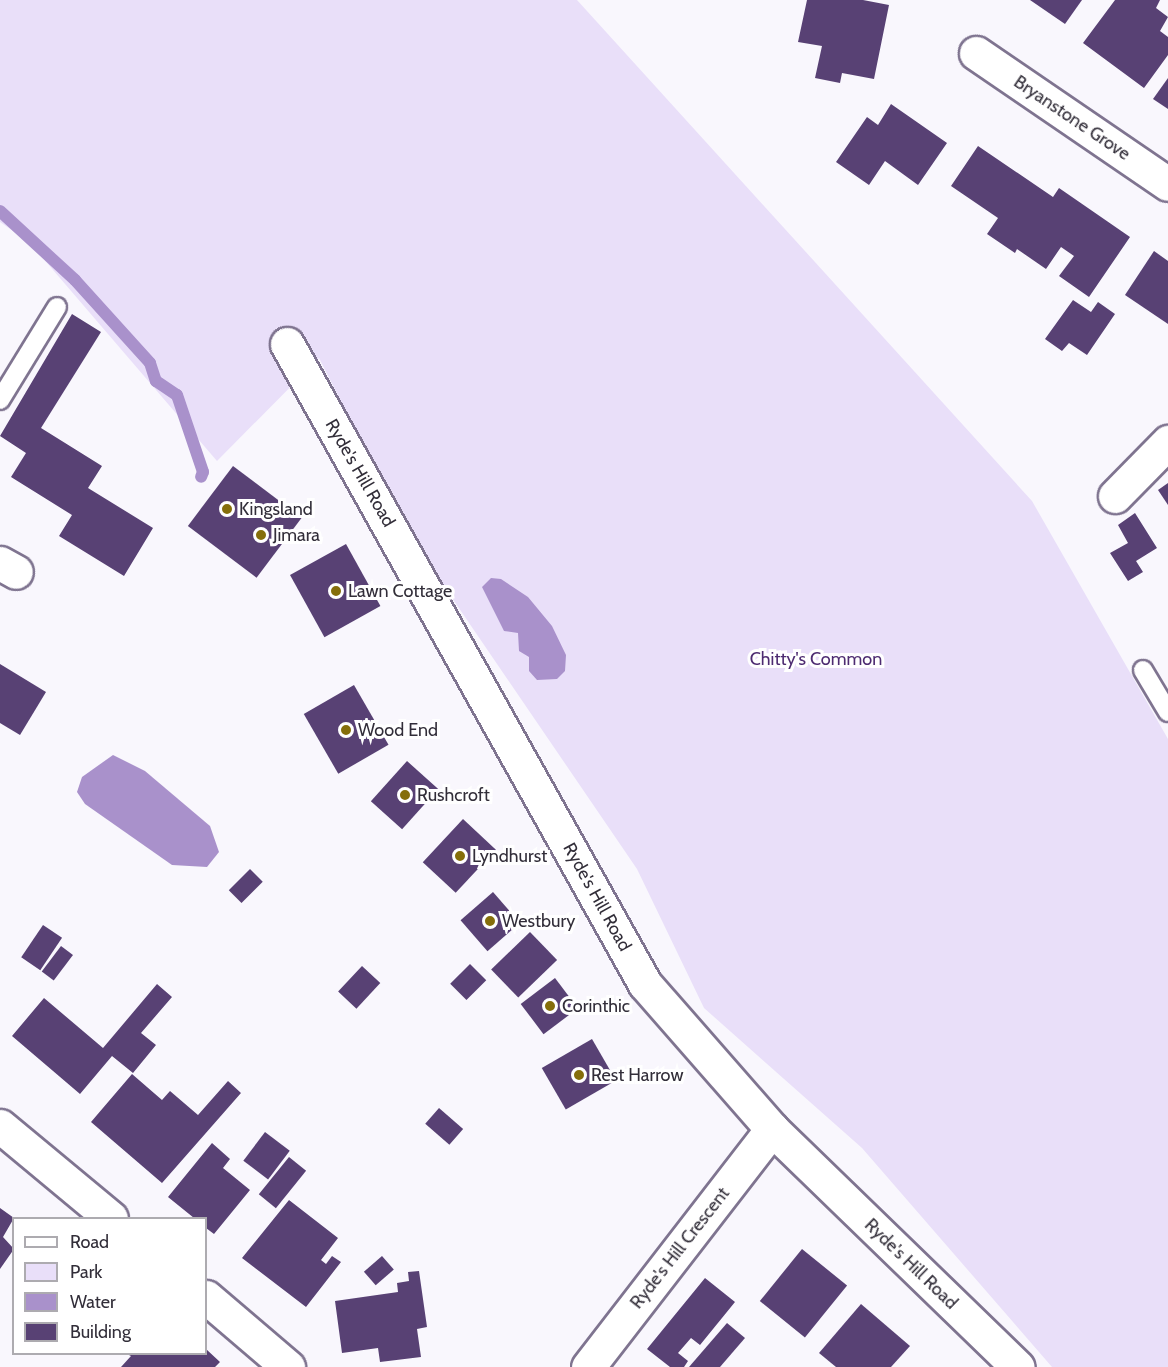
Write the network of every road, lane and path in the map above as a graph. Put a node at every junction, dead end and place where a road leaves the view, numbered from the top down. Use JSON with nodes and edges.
{"nodes":[{"id":1,"x":976,"y":53,"type":"dead end"},
{"id":2,"x":1168,"y":184,"type":"edge"},
{"id":3,"x":57,"y":307,"type":"dead end"},
{"id":4,"x":287,"y":344,"type":"dead end"},
{"id":5,"x":0,"y":400,"type":"edge"},
{"id":6,"x":1168,"y":442,"type":"edge"},
{"id":7,"x":1116,"y":496,"type":"dead end"},
{"id":8,"x":1143,"y":670,"type":"dead end"},
{"id":9,"x":1168,"y":712,"type":"edge"},
{"id":10,"x":0,"y":1126,"type":"edge"},
{"id":11,"x":772,"y":1129,"type":"junction"},
{"id":12,"x":110,"y":1217,"type":"edge"},
{"id":13,"x":207,"y":1298,"type":"edge"},
{"id":14,"x":288,"y":1367,"type":"edge"},
{"id":15,"x":588,"y":1367,"type":"edge"},
{"id":16,"x":1018,"y":1367,"type":"edge"}],
"edges":[{"from":1,"to":2,"type":"street","name":"Bryanstone Grove"},
{"from":3,"to":5,"type":"lane"},
{"from":4,"to":11,"type":"street","name":"Ryde's Hill Road"},
{"from":6,"to":7,"type":"street"},
{"from":8,"to":9,"type":"lane"},
{"from":10,"to":12,"type":"street"},
{"from":11,"to":15,"type":"street","name":"Ryde's Hill Crescent"},
{"from":11,"to":16,"type":"street","name":"Ryde's Hill Road"},
{"from":13,"to":14,"type":"street"}]}
